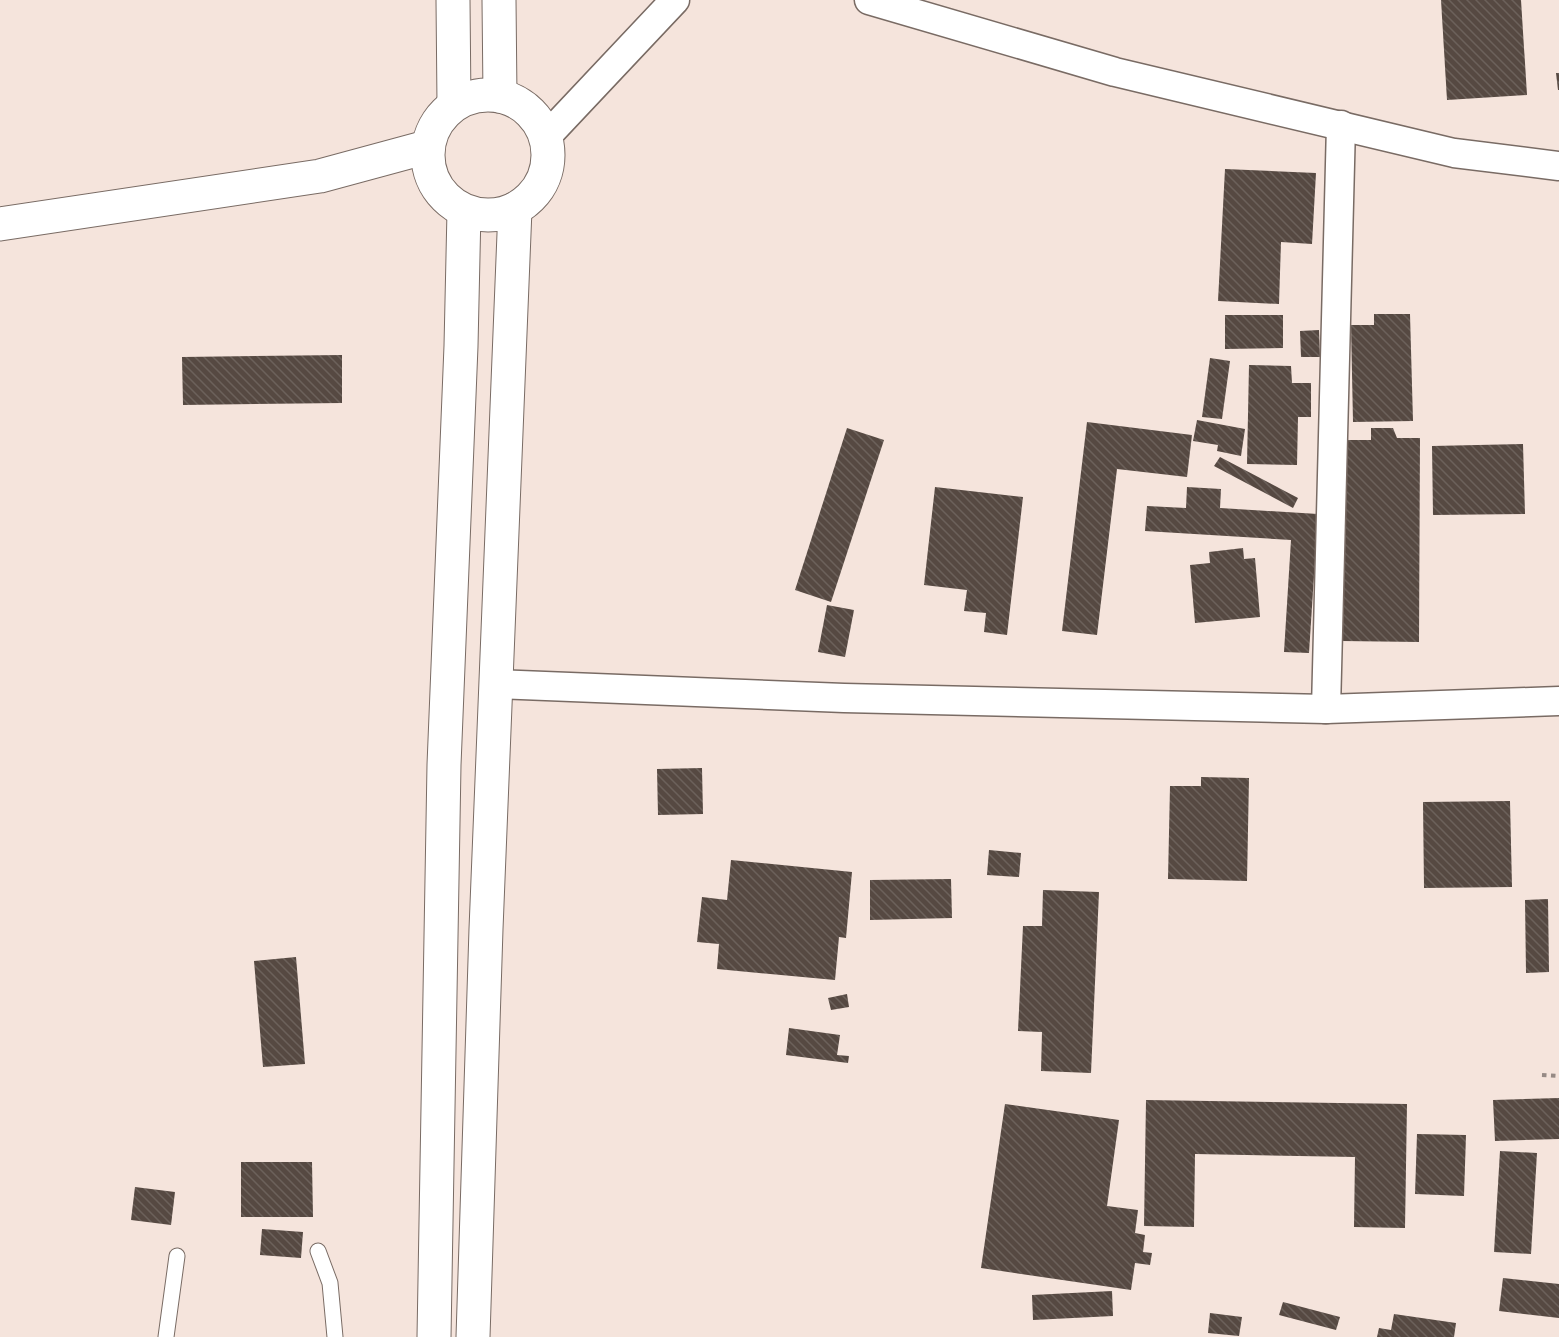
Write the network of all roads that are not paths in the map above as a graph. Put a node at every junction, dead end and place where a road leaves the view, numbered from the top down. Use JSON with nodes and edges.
{"nodes":[{"id":1,"x":453,"y":0,"type":"edge"},
{"id":2,"x":499,"y":0,"type":"edge"},
{"id":3,"x":675,"y":0,"type":"edge"},
{"id":4,"x":868,"y":0,"type":"edge"},
{"id":5,"x":500,"y":96,"type":"junction"},
{"id":6,"x":454,"y":104,"type":"junction"},
{"id":7,"x":1341,"y":125,"type":"junction"},
{"id":8,"x":546,"y":137,"type":"junction"},
{"id":9,"x":427,"y":147,"type":"junction"},
{"id":10,"x":1559,"y":166,"type":"edge"},
{"id":11,"x":515,"y":209,"type":"junction"},
{"id":12,"x":464,"y":211,"type":"junction"},
{"id":13,"x":0,"y":224,"type":"edge"},
{"id":14,"x":495,"y":684,"type":"junction"},
{"id":15,"x":1559,"y":701,"type":"edge"},
{"id":16,"x":1326,"y":709,"type":"junction"},
{"id":17,"x":318,"y":1251,"type":"dead end"},
{"id":18,"x":177,"y":1256,"type":"dead end"},
{"id":19,"x":166,"y":1337,"type":"edge"},
{"id":20,"x":335,"y":1337,"type":"edge"},
{"id":21,"x":434,"y":1337,"type":"edge"},
{"id":22,"x":473,"y":1337,"type":"edge"}],
"edges":[{"from":1,"to":6,"type":"street"},
{"from":2,"to":5,"type":"street"},
{"from":3,"to":8,"type":"street"},
{"from":4,"to":7,"type":"street"},
{"from":5,"to":6,"type":"street"},
{"from":5,"to":8,"type":"street"},
{"from":6,"to":9,"type":"street"},
{"from":7,"to":10,"type":"street"},
{"from":7,"to":16,"type":"street"},
{"from":8,"to":11,"type":"street"},
{"from":9,"to":12,"type":"street"},
{"from":9,"to":13,"type":"street"},
{"from":11,"to":12,"type":"street"},
{"from":11,"to":14,"type":"street"},
{"from":12,"to":21,"type":"street"},
{"from":14,"to":16,"type":"street"},
{"from":14,"to":22,"type":"street"},
{"from":15,"to":16,"type":"street"},
{"from":17,"to":20,"type":"lane"},
{"from":18,"to":19,"type":"lane"}]}
